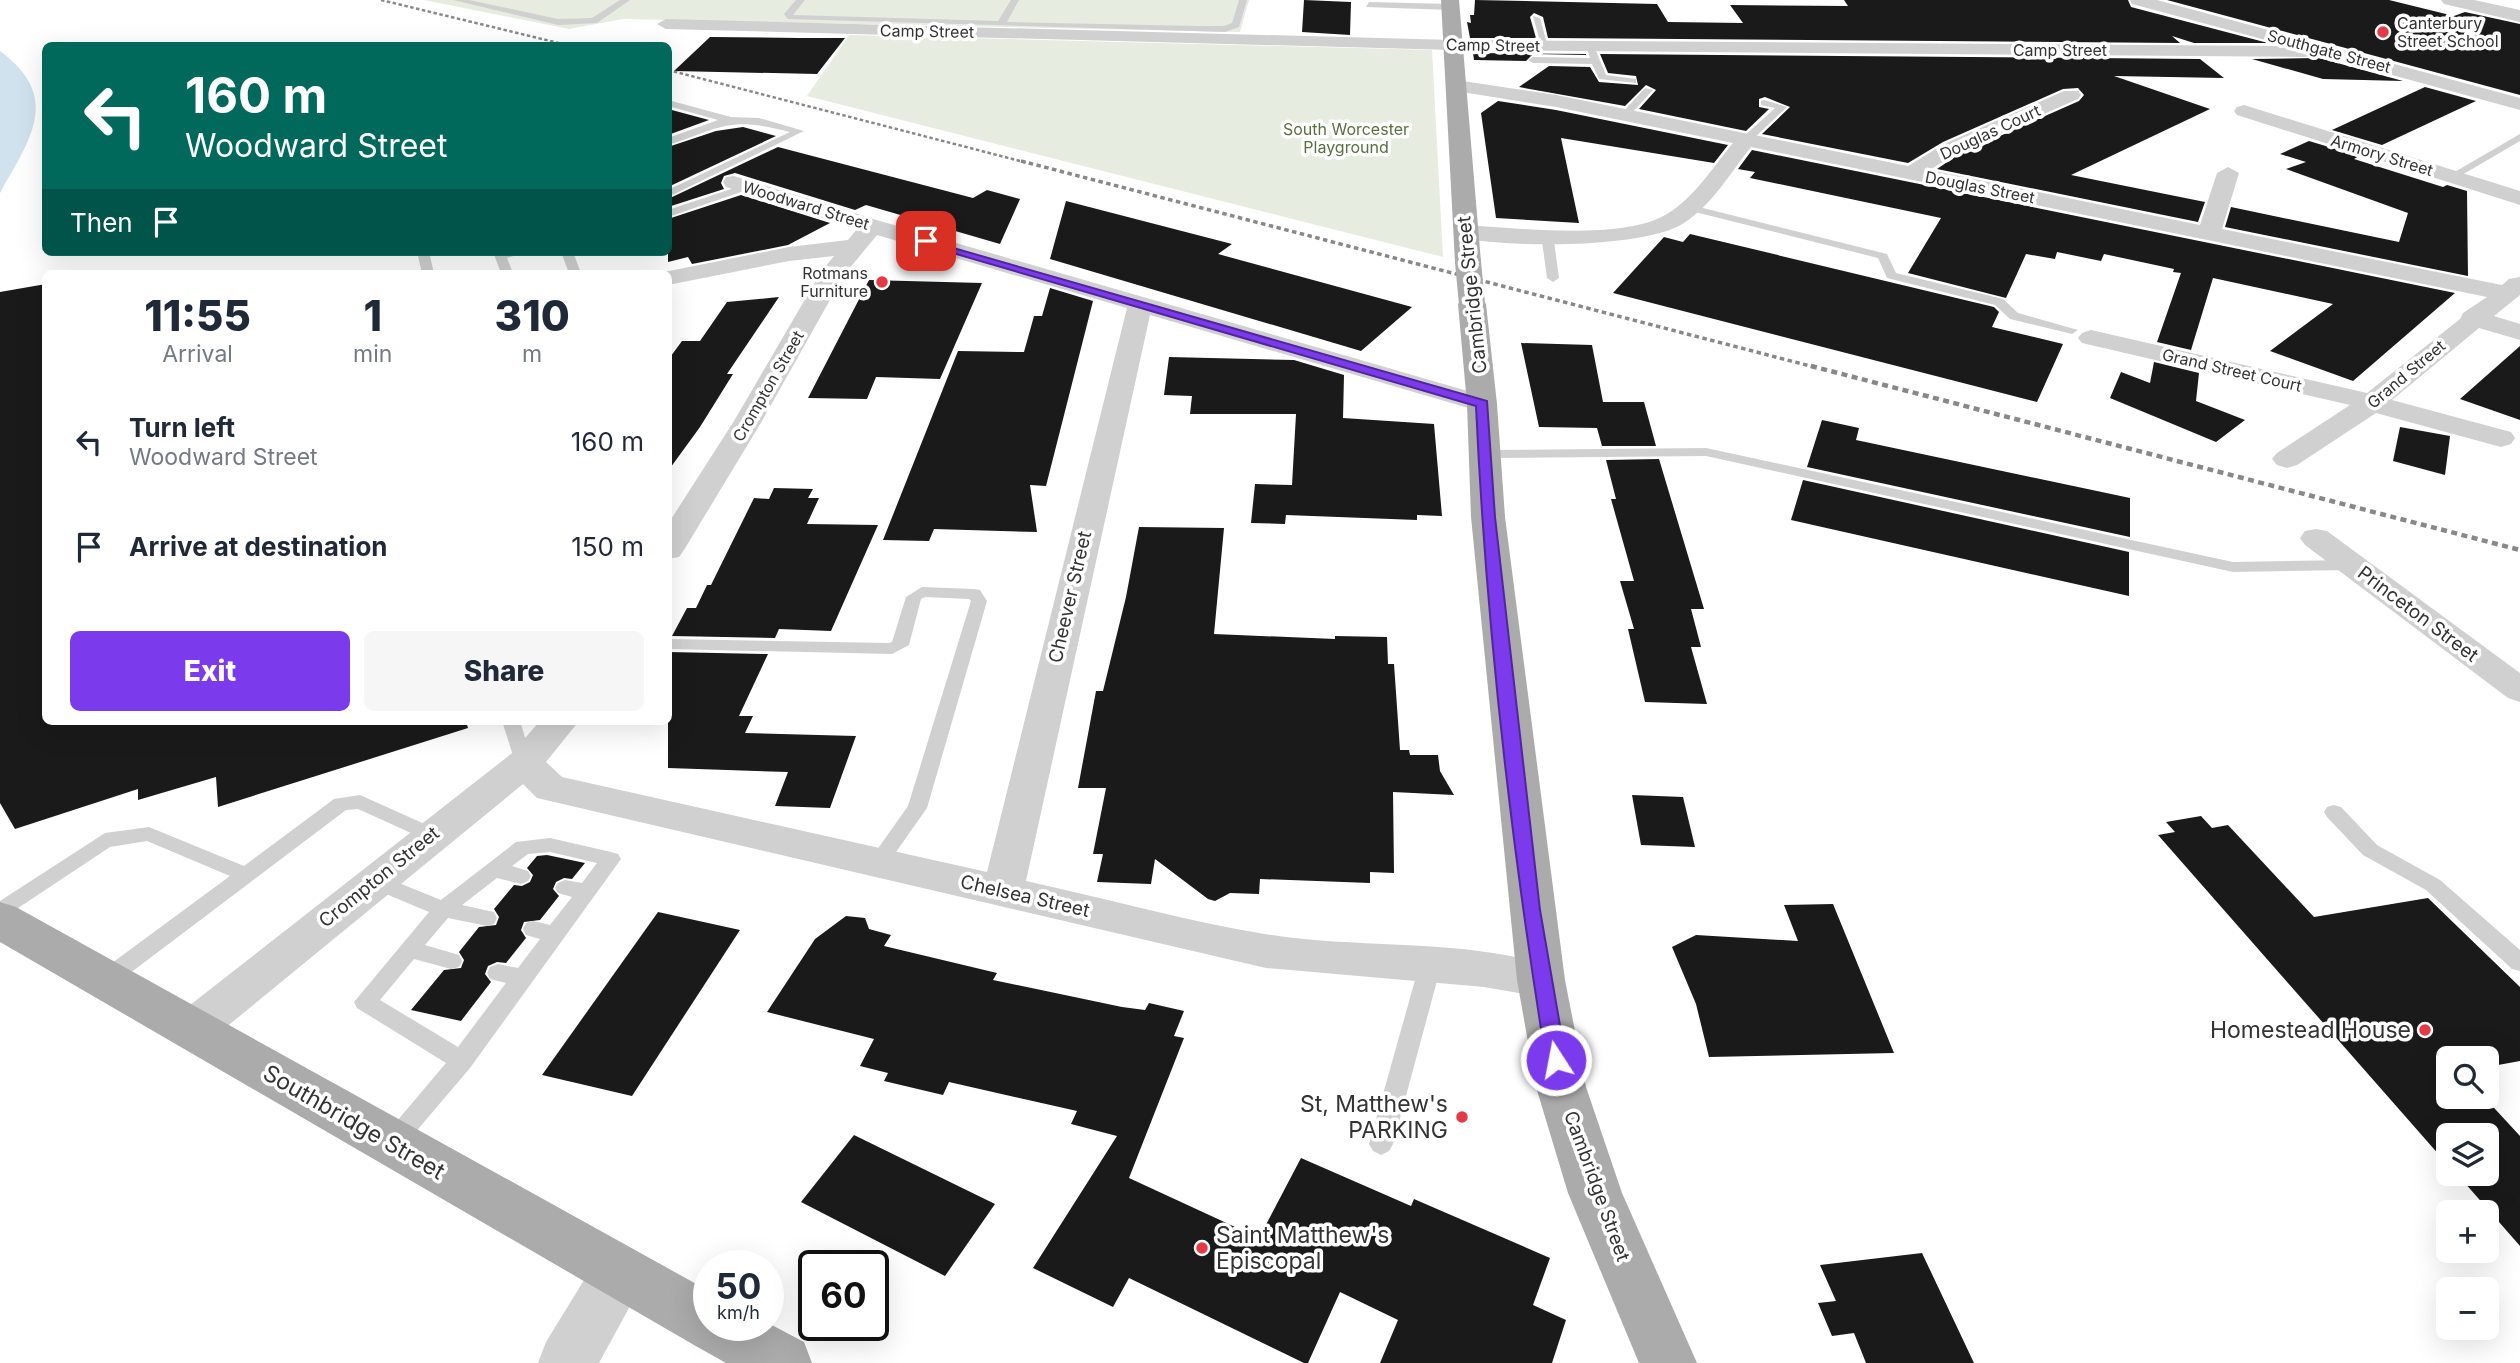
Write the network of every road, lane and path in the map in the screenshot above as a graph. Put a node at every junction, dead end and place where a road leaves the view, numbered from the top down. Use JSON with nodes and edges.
{"nodes":[{"id":1,"x":457,"y":0,"type":"edge"},
{"id":2,"x":510,"y":0,"type":"edge"},
{"id":3,"x":626,"y":0,"type":"edge"},
{"id":4,"x":801,"y":0,"type":"edge"},
{"id":5,"x":1015,"y":0,"type":"edge"},
{"id":6,"x":1244,"y":0,"type":"edge"},
{"id":7,"x":2138,"y":0,"type":"edge"},
{"id":8,"x":2450,"y":0,"type":"edge"},
{"id":9,"x":1450,"y":3,"type":"edge"},
{"id":10,"x":1369,"y":5,"type":"dead end"},
{"id":11,"x":497,"y":9,"type":"junction"},
{"id":12,"x":2520,"y":16,"type":"edge"},
{"id":13,"x":1536,"y":18,"type":"dead end"},
{"id":14,"x":666,"y":24,"type":"dead end"},
{"id":15,"x":1001,"y":24,"type":"junction"},
{"id":16,"x":1453,"y":45,"type":"junction"},
{"id":17,"x":1545,"y":45,"type":"junction"},
{"id":18,"x":2321,"y":49,"type":"junction"},
{"id":19,"x":1593,"y":53,"type":"junction"},
{"id":20,"x":1533,"y":60,"type":"dead end"},
{"id":21,"x":1633,"y":81,"type":"dead end"},
{"id":22,"x":1456,"y":86,"type":"junction"},
{"id":23,"x":1648,"y":90,"type":"dead end"},
{"id":24,"x":2071,"y":95,"type":"dead end"},
{"id":25,"x":1764,"y":103,"type":"dead end"},
{"id":26,"x":672,"y":104,"type":"edge"},
{"id":27,"x":2520,"y":104,"type":"edge"},
{"id":28,"x":2244,"y":111,"type":"dead end"},
{"id":29,"x":1625,"y":115,"type":"junction"},
{"id":30,"x":727,"y":119,"type":"junction"},
{"id":31,"x":2520,"y":137,"type":"edge"},
{"id":32,"x":672,"y":140,"type":"edge"},
{"id":33,"x":1746,"y":140,"type":"junction"},
{"id":34,"x":1911,"y":173,"type":"junction"},
{"id":35,"x":2228,"y":173,"type":"dead end"},
{"id":36,"x":2451,"y":177,"type":"junction"},
{"id":37,"x":740,"y":184,"type":"joint"},
{"id":38,"x":672,"y":192,"type":"edge"},
{"id":39,"x":2520,"y":198,"type":"edge"},
{"id":40,"x":1687,"y":207,"type":"junction"},
{"id":41,"x":672,"y":213,"type":"edge"},
{"id":42,"x":872,"y":226,"type":"junction"},
{"id":43,"x":1465,"y":232,"type":"junction"},
{"id":44,"x":2209,"y":233,"type":"junction"},
{"id":45,"x":1547,"y":234,"type":"junction"},
{"id":46,"x":855,"y":246,"type":"junction"},
{"id":47,"x":672,"y":277,"type":"edge"},
{"id":48,"x":1553,"y":278,"type":"dead end"},
{"id":49,"x":2512,"y":288,"type":"edge"},
{"id":50,"x":1140,"y":304,"type":"junction"},
{"id":51,"x":2472,"y":318,"type":"junction"},
{"id":52,"x":2520,"y":331,"type":"edge"},
{"id":53,"x":2082,"y":334,"type":"joint"},
{"id":54,"x":2372,"y":403,"type":"junction"},
{"id":55,"x":1482,"y":404,"type":"junction"},
{"id":56,"x":2501,"y":438,"type":"dead end"},
{"id":57,"x":1485,"y":454,"type":"junction"},
{"id":58,"x":2287,"y":459,"type":"dead end"},
{"id":59,"x":2316,"y":538,"type":"dead end"},
{"id":60,"x":672,"y":544,"type":"edge"},
{"id":61,"x":2352,"y":565,"type":"junction"},
{"id":62,"x":672,"y":644,"type":"edge"},
{"id":63,"x":2520,"y":690,"type":"edge"},
{"id":64,"x":512,"y":725,"type":"edge"},
{"id":65,"x":557,"y":725,"type":"edge"},
{"id":66,"x":524,"y":763,"type":"junction"},
{"id":67,"x":2334,"y":812,"type":"dead end"},
{"id":68,"x":431,"y":835,"type":"junction"},
{"id":69,"x":877,"y":864,"type":"junction"},
{"id":70,"x":493,"y":870,"type":"junction"},
{"id":71,"x":246,"y":875,"type":"junction"},
{"id":72,"x":521,"y":876,"type":"dead end"},
{"id":73,"x":374,"y":881,"type":"junction"},
{"id":74,"x":565,"y":888,"type":"dead end"},
{"id":75,"x":587,"y":891,"type":"junction"},
{"id":76,"x":1003,"y":891,"type":"junction"},
{"id":77,"x":443,"y":909,"type":"junction"},
{"id":78,"x":0,"y":912,"type":"edge"},
{"id":79,"x":487,"y":918,"type":"dead end"},
{"id":80,"x":0,"y":920,"type":"edge"},
{"id":81,"x":533,"y":929,"type":"dead end"},
{"id":82,"x":555,"y":935,"type":"junction"},
{"id":83,"x":410,"y":949,"type":"junction"},
{"id":84,"x":452,"y":961,"type":"dead end"},
{"id":85,"x":2520,"y":963,"type":"edge"},
{"id":86,"x":1430,"y":965,"type":"junction"},
{"id":87,"x":498,"y":973,"type":"dead end"},
{"id":88,"x":523,"y":978,"type":"junction"},
{"id":89,"x":105,"y":980,"type":"junction"},
{"id":90,"x":1541,"y":981,"type":"junction"},
{"id":91,"x":192,"y":1029,"type":"junction"},
{"id":92,"x":462,"y":1061,"type":"junction"},
{"id":93,"x":391,"y":1143,"type":"junction"},
{"id":94,"x":1381,"y":1144,"type":"dead end"},
{"id":95,"x":620,"y":1273,"type":"junction"},
{"id":96,"x":693,"y":1313,"type":"edge"},
{"id":97,"x":743,"y":1341,"type":"edge"},
{"id":98,"x":567,"y":1363,"type":"edge"},
{"id":99,"x":783,"y":1363,"type":"edge"},
{"id":100,"x":1668,"y":1363,"type":"edge"}],
"edges":[{"from":1,"to":11,"type":"lane"},
{"from":2,"to":11,"type":"lane"},
{"from":3,"to":11,"type":"lane"},
{"from":4,"to":15,"type":"lane"},
{"from":5,"to":15,"type":"lane"},
{"from":6,"to":15,"type":"lane"},
{"from":7,"to":18,"type":"street","name":"Southgate Street"},
{"from":8,"to":12,"type":"street"},
{"from":9,"to":10,"type":"lane"},
{"from":9,"to":16,"type":"main road","name":"Cambridge Street"},
{"from":13,"to":17,"type":"lane"},
{"from":14,"to":16,"type":"street","name":"Camp Street"},
{"from":16,"to":17,"type":"street","name":"Camp Street"},
{"from":16,"to":22,"type":"main road","name":"Cambridge Street"},
{"from":17,"to":19,"type":"street","name":"Camp Street"},
{"from":18,"to":19,"type":"street","name":"Camp Street"},
{"from":18,"to":27,"type":"street","name":"Southgate Street"},
{"from":19,"to":20,"type":"lane"},
{"from":19,"to":21,"type":"lane"},
{"from":22,"to":29,"type":"street","name":"Douglas Street"},
{"from":22,"to":43,"type":"main road","name":"Cambridge Street"},
{"from":23,"to":29,"type":"lane"},
{"from":24,"to":34,"type":"street","name":"Douglas Court"},
{"from":25,"to":33,"type":"lane"},
{"from":26,"to":30,"type":"lane"},
{"from":28,"to":36,"type":"street","name":"Armory Street"},
{"from":29,"to":33,"type":"street","name":"Douglas Street"},
{"from":30,"to":32,"type":"lane"},
{"from":30,"to":38,"type":"lane"},
{"from":31,"to":36,"type":"lane"},
{"from":33,"to":34,"type":"street","name":"Douglas Street"},
{"from":33,"to":40,"type":"street"},
{"from":34,"to":44,"type":"street","name":"Douglas Street"},
{"from":35,"to":44,"type":"street"},
{"from":36,"to":39,"type":"street","name":"Armory Street"},
{"from":37,"to":41,"type":"lane"},
{"from":37,"to":42,"type":"street","name":"Woodward Street"},
{"from":40,"to":45,"type":"street"},
{"from":40,"to":53,"type":"lane"},
{"from":42,"to":46,"type":"street","name":"Crompton Street"},
{"from":42,"to":50,"type":"street","name":"Woodward Street"},
{"from":43,"to":45,"type":"street"},
{"from":43,"to":55,"type":"main road","name":"Cambridge Street","bridge":true},
{"from":44,"to":49,"type":"street","name":"Douglas Street"},
{"from":45,"to":48,"type":"lane"},
{"from":46,"to":47,"type":"street"},
{"from":46,"to":60,"type":"street","name":"Crompton Street"},
{"from":49,"to":51,"type":"street","name":"Grand Street"},
{"from":50,"to":55,"type":"street","name":"Woodward Street"},
{"from":50,"to":76,"type":"street","name":"Cheever Street"},
{"from":51,"to":52,"type":"street"},
{"from":51,"to":54,"type":"street","name":"Grand Street"},
{"from":53,"to":54,"type":"street","name":"Grand Street Court"},
{"from":54,"to":56,"type":"street","name":"Grand Street Court"},
{"from":54,"to":58,"type":"street","name":"Grand Street"},
{"from":55,"to":57,"type":"main road","name":"Cambridge Street"},
{"from":57,"to":61,"type":"lane"},
{"from":57,"to":90,"type":"main road","name":"Cambridge Street"},
{"from":59,"to":61,"type":"street","name":"Princeton Street"},
{"from":61,"to":63,"type":"street","name":"Princeton Street"},
{"from":62,"to":69,"type":"lane"},
{"from":64,"to":66,"type":"lane"},
{"from":65,"to":66,"type":"street","name":"Crompton Street"},
{"from":66,"to":68,"type":"street","name":"Crompton Street"},
{"from":66,"to":69,"type":"street","name":"Chelsea Street"},
{"from":67,"to":85,"type":"lane"},
{"from":68,"to":71,"type":"lane"},
{"from":68,"to":73,"type":"street","name":"Crompton Street"},
{"from":69,"to":76,"type":"street","name":"Chelsea Street"},
{"from":70,"to":72,"type":"lane"},
{"from":70,"to":75,"type":"lane"},
{"from":70,"to":77,"type":"lane"},
{"from":71,"to":78,"type":"lane"},
{"from":71,"to":89,"type":"lane"},
{"from":73,"to":77,"type":"lane"},
{"from":73,"to":91,"type":"street","name":"Crompton Street"},
{"from":74,"to":75,"type":"lane"},
{"from":75,"to":82,"type":"lane"},
{"from":76,"to":86,"type":"street","name":"Chelsea Street"},
{"from":77,"to":79,"type":"lane"},
{"from":77,"to":83,"type":"lane"},
{"from":80,"to":89,"type":"main road","name":"Southbridge Street"},
{"from":81,"to":82,"type":"lane"},
{"from":82,"to":88,"type":"lane"},
{"from":83,"to":84,"type":"lane"},
{"from":83,"to":92,"type":"lane"},
{"from":86,"to":90,"type":"street","name":"Chelsea Street"},
{"from":86,"to":94,"type":"lane"},
{"from":87,"to":88,"type":"lane"},
{"from":88,"to":92,"type":"lane"},
{"from":89,"to":91,"type":"main road","name":"Southbridge Street"},
{"from":90,"to":100,"type":"main road","name":"Cambridge Street"},
{"from":91,"to":93,"type":"main road","name":"Southbridge Street"},
{"from":92,"to":93,"type":"lane"},
{"from":93,"to":95,"type":"main road","name":"Southbridge Street"},
{"from":95,"to":96,"type":"main road","name":"Southbridge Street"},
{"from":95,"to":98,"type":"street"},
{"from":97,"to":99,"type":"main road"}]}
